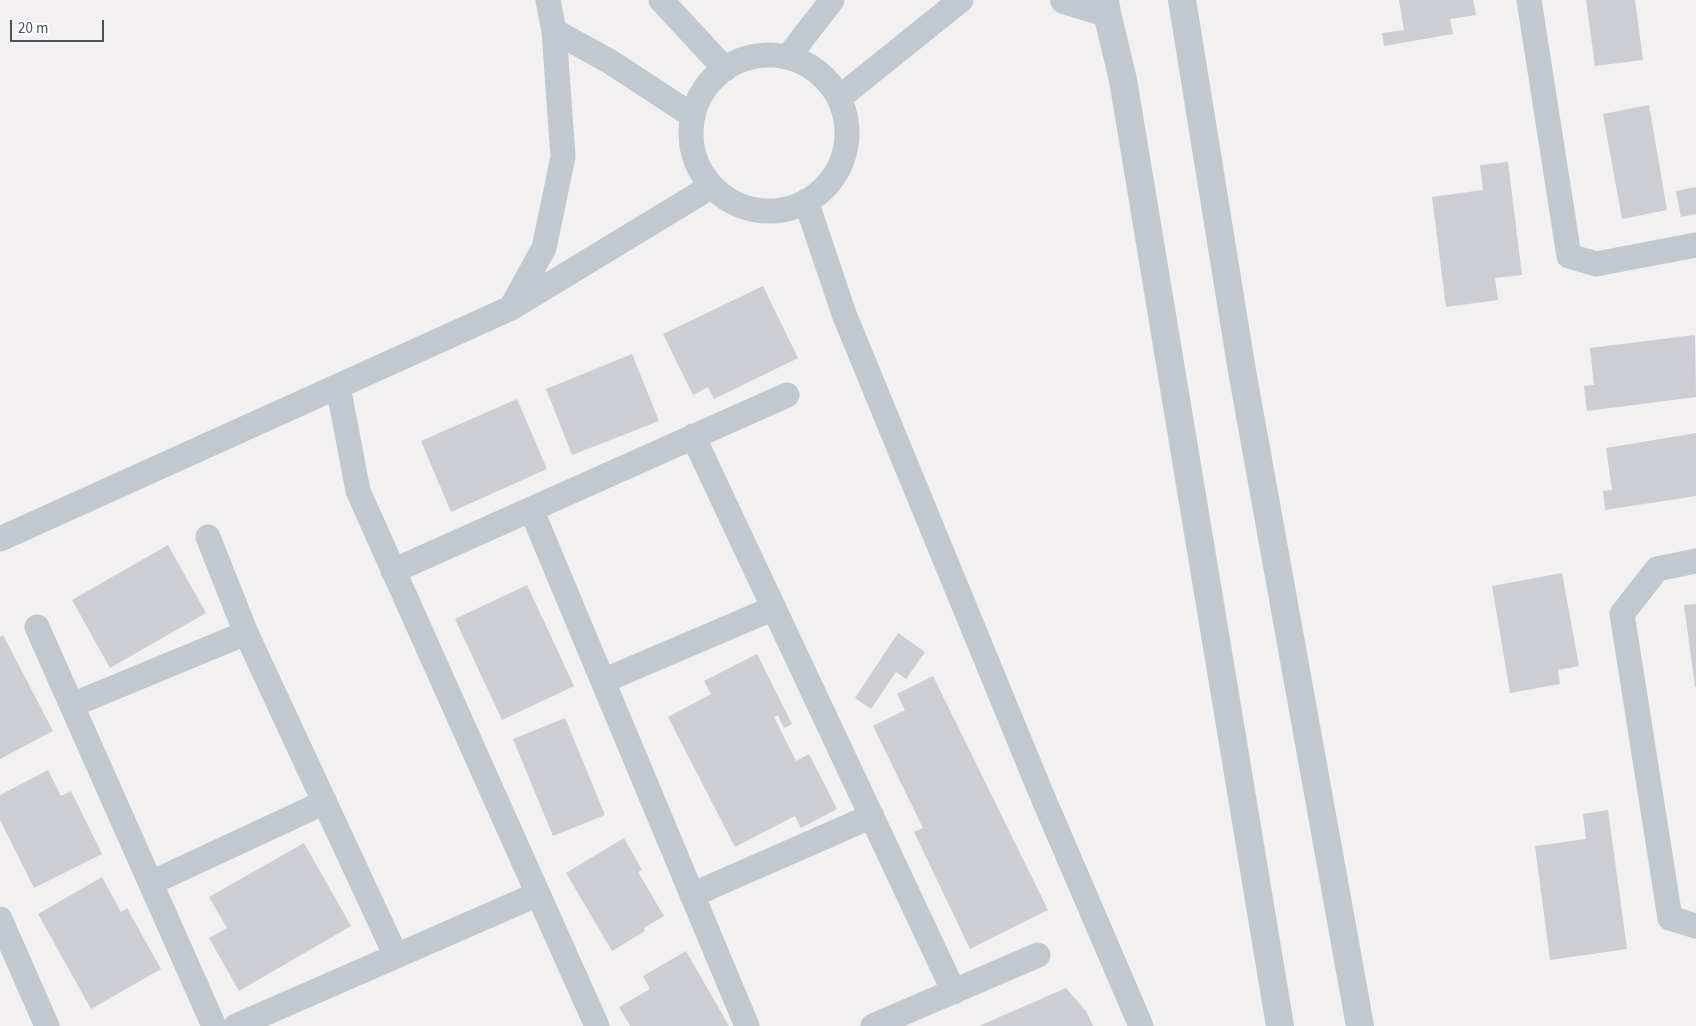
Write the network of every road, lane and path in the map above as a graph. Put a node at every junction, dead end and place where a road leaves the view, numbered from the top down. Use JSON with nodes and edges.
{"nodes":[{"id":1,"x":548,"y":0,"type":"edge"},
{"id":2,"x":661,"y":0,"type":"edge"},
{"id":3,"x":832,"y":0,"type":"edge"},
{"id":4,"x":961,"y":0,"type":"edge"},
{"id":5,"x":1064,"y":0,"type":"edge"},
{"id":6,"x":1182,"y":0,"type":"edge"},
{"id":7,"x":1529,"y":0,"type":"edge"},
{"id":8,"x":1106,"y":7,"type":"edge"},
{"id":9,"x":554,"y":31,"type":"junction"},
{"id":10,"x":788,"y":57,"type":"junction"},
{"id":11,"x":726,"y":69,"type":"junction"},
{"id":12,"x":839,"y":98,"type":"junction"},
{"id":13,"x":693,"y":116,"type":"junction"},
{"id":14,"x":712,"y":186,"type":"junction"},
{"id":15,"x":806,"y":202,"type":"junction"},
{"id":16,"x":1696,"y":245,"type":"edge"},
{"id":17,"x":511,"y":308,"type":"junction"},
{"id":18,"x":338,"y":386,"type":"junction"},
{"id":19,"x":786,"y":395,"type":"dead end"},
{"id":20,"x":694,"y":436,"type":"junction"},
{"id":21,"x":531,"y":509,"type":"junction"},
{"id":22,"x":208,"y":537,"type":"dead end"},
{"id":23,"x":0,"y":539,"type":"edge"},
{"id":24,"x":1696,"y":562,"type":"edge"},
{"id":25,"x":393,"y":571,"type":"junction"},
{"id":26,"x":774,"y":608,"type":"junction"},
{"id":27,"x":38,"y":627,"type":"dead end"},
{"id":28,"x":246,"y":633,"type":"junction"},
{"id":29,"x":603,"y":681,"type":"junction"},
{"id":30,"x":72,"y":705,"type":"junction"},
{"id":31,"x":325,"y":802,"type":"junction"},
{"id":32,"x":872,"y":816,"type":"junction"},
{"id":33,"x":151,"y":883,"type":"junction"},
{"id":34,"x":538,"y":894,"type":"junction"},
{"id":35,"x":692,"y":896,"type":"junction"},
{"id":36,"x":0,"y":919,"type":"edge"},
{"id":37,"x":1696,"y":926,"type":"edge"},
{"id":38,"x":1038,"y":955,"type":"dead end"},
{"id":39,"x":396,"y":956,"type":"junction"},
{"id":40,"x":954,"y":992,"type":"junction"},
{"id":41,"x":47,"y":1026,"type":"edge"},
{"id":42,"x":214,"y":1026,"type":"edge"},
{"id":43,"x":236,"y":1026,"type":"edge"},
{"id":44,"x":597,"y":1026,"type":"edge"},
{"id":45,"x":747,"y":1026,"type":"edge"},
{"id":46,"x":873,"y":1026,"type":"edge"},
{"id":47,"x":1141,"y":1026,"type":"edge"},
{"id":48,"x":1280,"y":1026,"type":"edge"},
{"id":49,"x":1360,"y":1026,"type":"edge"}],
"edges":[{"from":1,"to":9,"type":"street"},
{"from":2,"to":11,"type":"street"},
{"from":3,"to":10,"type":"street"},
{"from":4,"to":12,"type":"street"},
{"from":5,"to":8,"type":"street"},
{"from":6,"to":49,"type":"street"},
{"from":7,"to":16,"type":"street"},
{"from":8,"to":48,"type":"street"},
{"from":9,"to":13,"type":"street"},
{"from":9,"to":17,"type":"street"},
{"from":10,"to":11,"type":"street"},
{"from":10,"to":12,"type":"street"},
{"from":11,"to":13,"type":"street"},
{"from":12,"to":15,"type":"street"},
{"from":13,"to":14,"type":"street"},
{"from":14,"to":15,"type":"street"},
{"from":14,"to":17,"type":"street"},
{"from":15,"to":47,"type":"street"},
{"from":17,"to":18,"type":"street"},
{"from":18,"to":23,"type":"street"},
{"from":18,"to":25,"type":"street"},
{"from":19,"to":20,"type":"street"},
{"from":20,"to":21,"type":"street"},
{"from":20,"to":26,"type":"street"},
{"from":21,"to":25,"type":"street"},
{"from":21,"to":29,"type":"street"},
{"from":22,"to":28,"type":"street"},
{"from":24,"to":37,"type":"street"},
{"from":25,"to":34,"type":"street"},
{"from":26,"to":29,"type":"street"},
{"from":26,"to":32,"type":"street"},
{"from":27,"to":30,"type":"street"},
{"from":28,"to":30,"type":"street"},
{"from":28,"to":31,"type":"street"},
{"from":29,"to":35,"type":"street"},
{"from":30,"to":33,"type":"street"},
{"from":31,"to":33,"type":"street"},
{"from":31,"to":39,"type":"street"},
{"from":32,"to":35,"type":"street"},
{"from":32,"to":40,"type":"street"},
{"from":33,"to":42,"type":"street"},
{"from":34,"to":39,"type":"street"},
{"from":34,"to":44,"type":"street"},
{"from":35,"to":45,"type":"street"},
{"from":36,"to":41,"type":"street"},
{"from":38,"to":40,"type":"street"},
{"from":39,"to":43,"type":"street"},
{"from":40,"to":46,"type":"street"}]}
